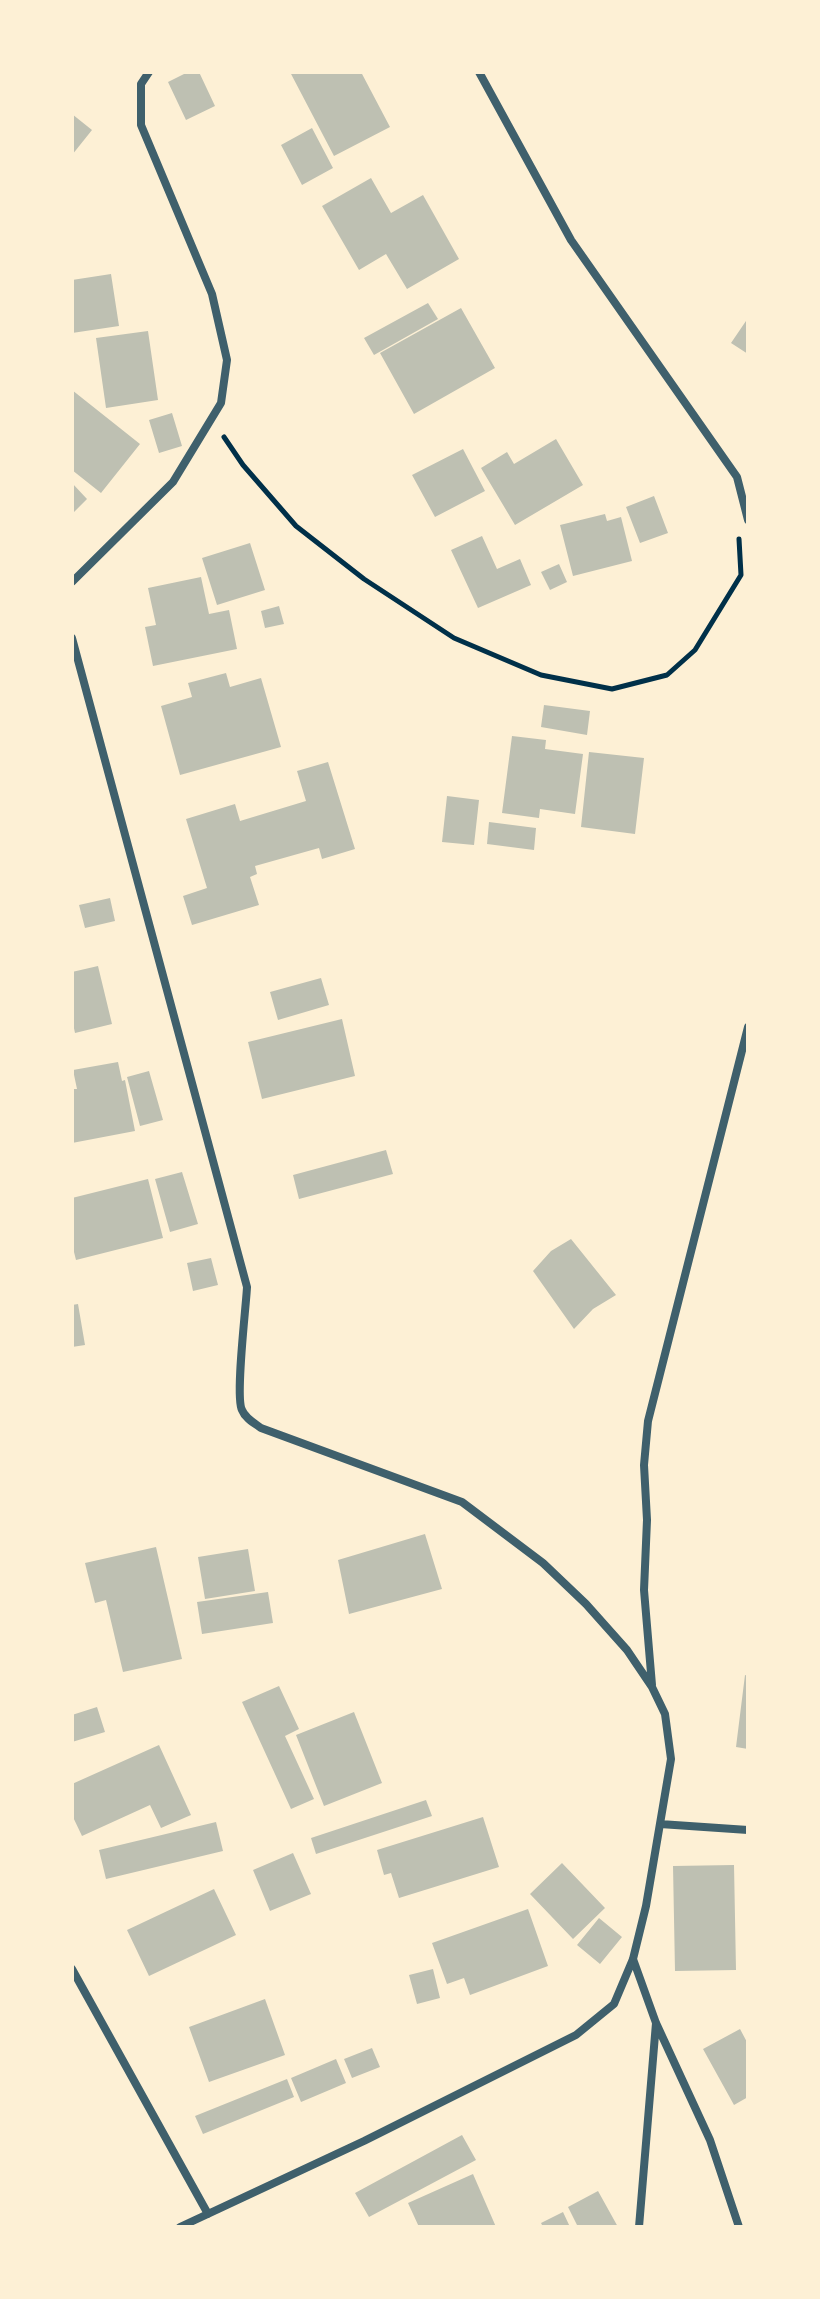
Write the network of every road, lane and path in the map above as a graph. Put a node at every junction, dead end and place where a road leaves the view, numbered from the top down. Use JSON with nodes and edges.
{"nodes":[{"id":1,"x":149,"y":72,"type":"edge"},
{"id":2,"x":479,"y":72,"type":"edge"},
{"id":3,"x":211,"y":419,"type":"junction"},
{"id":4,"x":748,"y":520,"type":"edge"},
{"id":5,"x":739,"y":533,"type":"dead end"},
{"id":6,"x":72,"y":582,"type":"edge"},
{"id":7,"x":72,"y":638,"type":"edge"},
{"id":8,"x":748,"y":1027,"type":"edge"},
{"id":9,"x":652,"y":1687,"type":"junction"},
{"id":10,"x":660,"y":1824,"type":"junction"},
{"id":11,"x":748,"y":1830,"type":"edge"},
{"id":12,"x":633,"y":1959,"type":"junction"},
{"id":13,"x":72,"y":1969,"type":"edge"},
{"id":14,"x":656,"y":2023,"type":"junction"},
{"id":15,"x":208,"y":2214,"type":"junction"},
{"id":16,"x":180,"y":2227,"type":"edge"},
{"id":17,"x":639,"y":2227,"type":"edge"},
{"id":18,"x":739,"y":2227,"type":"edge"}],
"edges":[{"from":1,"to":3,"type":"street"},
{"from":2,"to":4,"type":"street"},
{"from":3,"to":5,"type":"path"},
{"from":3,"to":6,"type":"street"},
{"from":7,"to":9,"type":"street"},
{"from":8,"to":9,"type":"street"},
{"from":9,"to":10,"type":"street"},
{"from":10,"to":11,"type":"street"},
{"from":10,"to":12,"type":"street"},
{"from":12,"to":14,"type":"street"},
{"from":12,"to":15,"type":"street"},
{"from":13,"to":15,"type":"street"},
{"from":14,"to":17,"type":"street"},
{"from":14,"to":18,"type":"street"},
{"from":15,"to":16,"type":"street"}]}
